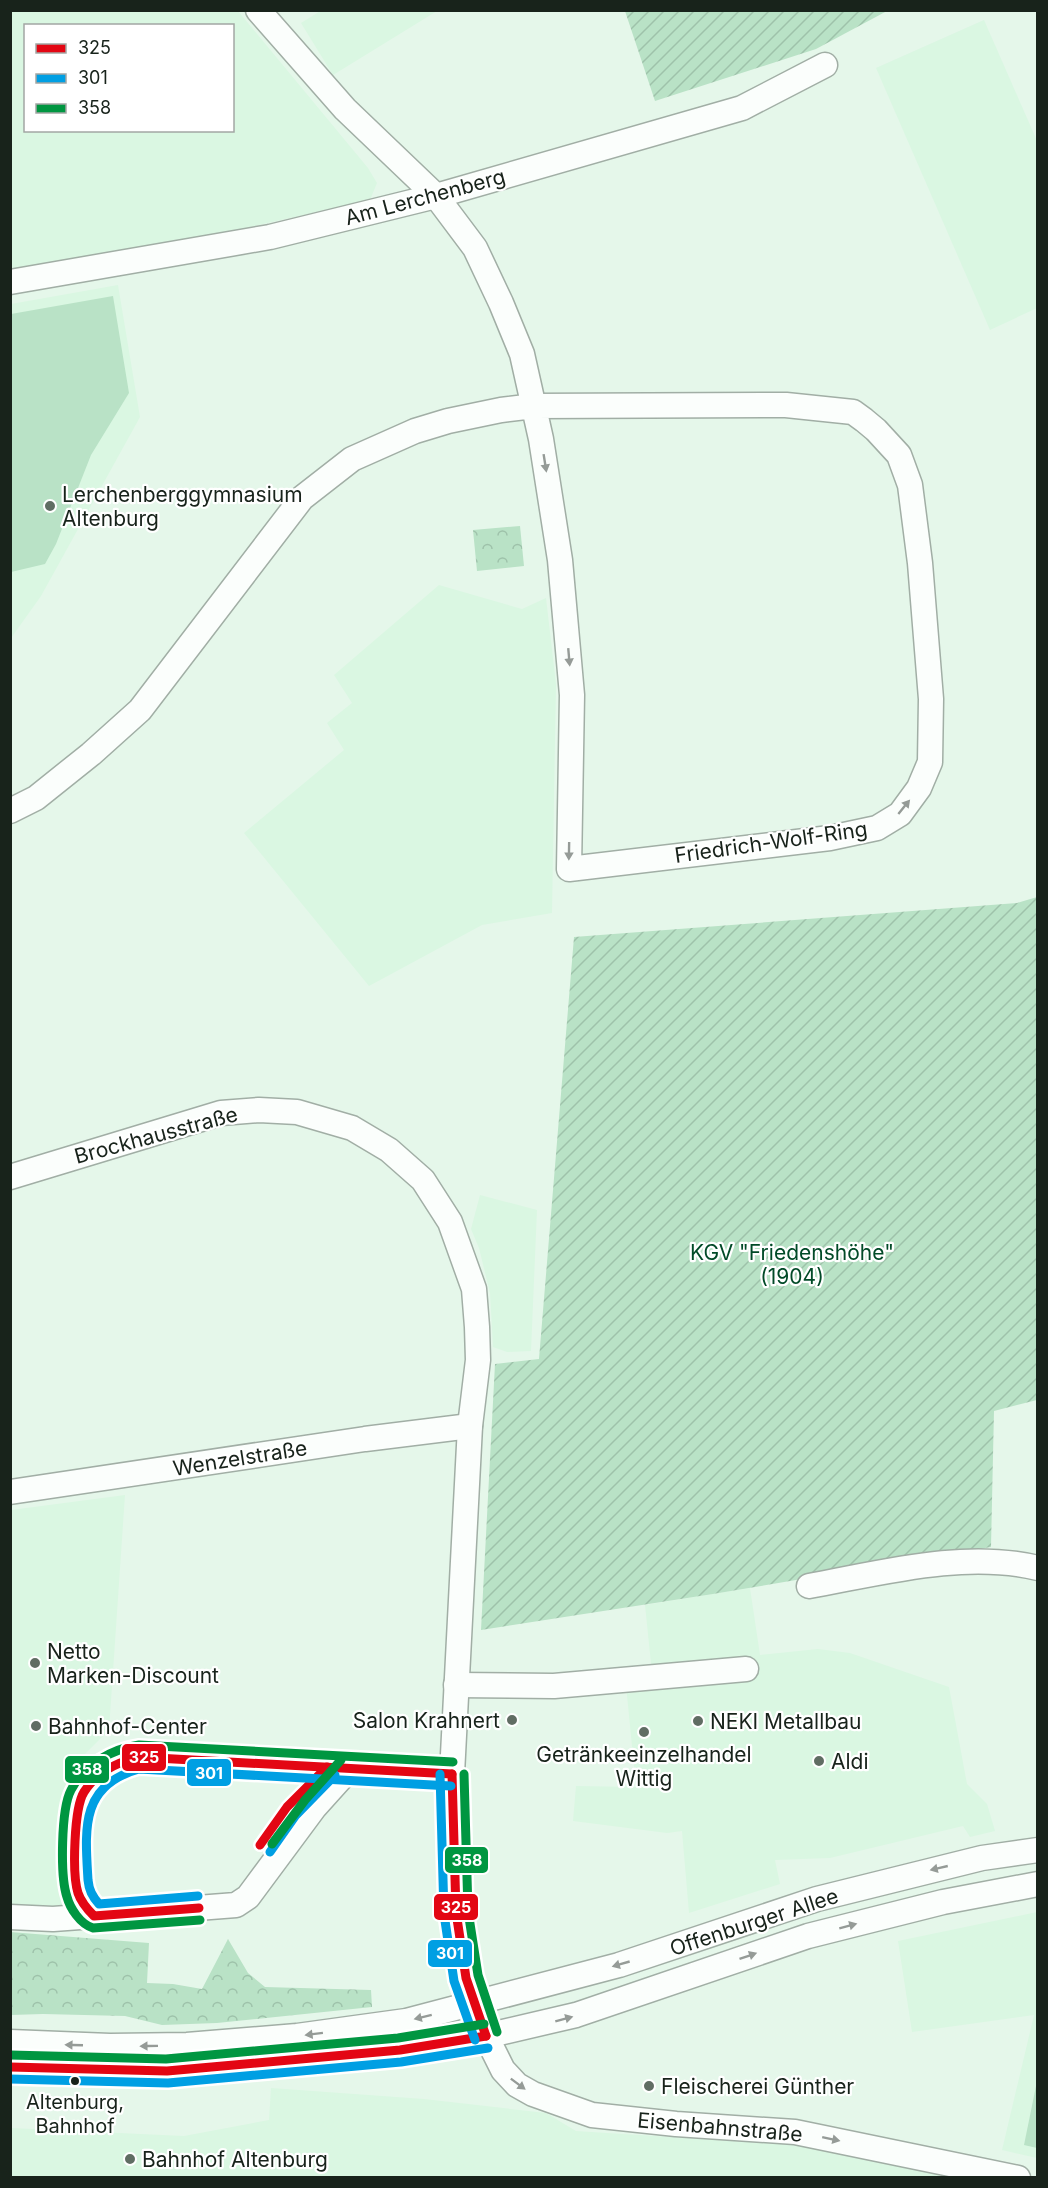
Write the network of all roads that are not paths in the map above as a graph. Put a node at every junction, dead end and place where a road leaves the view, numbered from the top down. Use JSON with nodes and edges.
{"nodes":[{"id":1,"x":258,"y":10,"type":"edge"},
{"id":2,"x":825,"y":65,"type":"dead end"},
{"id":3,"x":436,"y":196,"type":"junction"},
{"id":4,"x":10,"y":282,"type":"edge"},
{"id":5,"x":534,"y":406,"type":"junction"},
{"id":6,"x":10,"y":811,"type":"edge"},
{"id":7,"x":10,"y":1177,"type":"edge"},
{"id":8,"x":470,"y":1426,"type":"junction"},
{"id":9,"x":10,"y":1492,"type":"edge"},
{"id":10,"x":1038,"y":1568,"type":"edge"},
{"id":11,"x":809,"y":1586,"type":"dead end"},
{"id":12,"x":746,"y":1669,"type":"dead end"},
{"id":13,"x":456,"y":1685,"type":"junction"},
{"id":14,"x":350,"y":1768,"type":"junction"},
{"id":15,"x":452,"y":1774,"type":"junction"},
{"id":16,"x":1038,"y":1851,"type":"edge"},
{"id":17,"x":982,"y":1858,"type":"junction"},
{"id":18,"x":1038,"y":1884,"type":"edge"},
{"id":19,"x":966,"y":1897,"type":"junction"},
{"id":20,"x":94,"y":1916,"type":"junction"},
{"id":21,"x":10,"y":1917,"type":"edge"},
{"id":22,"x":474,"y":2005,"type":"junction"},
{"id":23,"x":486,"y":2036,"type":"junction"},
{"id":24,"x":10,"y":2042,"type":"edge"},
{"id":25,"x":10,"y":2067,"type":"edge"},
{"id":26,"x":1018,"y":2178,"type":"edge"}],
"edges":[{"from":1,"to":3,"type":"street"},
{"from":2,"to":3,"type":"street","name":"Am Lerchenberg"},
{"from":3,"to":4,"type":"street","name":"Am Lerchenberg"},
{"from":3,"to":5,"type":"street"},
{"from":5,"to":5,"type":"street","name":"Friedrich-Wolf-Ring","one_way":true},
{"from":5,"to":6,"type":"street"},
{"from":7,"to":8,"type":"street","name":"Brockhausstraße"},
{"from":8,"to":9,"type":"street","name":"Wenzelstraße"},
{"from":8,"to":13,"type":"street","name":"Brockhausstraße"},
{"from":10,"to":11,"type":"street"},
{"from":12,"to":13,"type":"street"},
{"from":13,"to":15,"type":"street","name":"Eisenbahnstraße"},
{"from":14,"to":15,"type":"street"},
{"from":14,"to":20,"type":"street"},
{"from":14,"to":20,"type":"street"},
{"from":15,"to":22,"type":"street","name":"Eisenbahnstraße"},
{"from":16,"to":17,"type":"street","name":"Offenburger Allee"},
{"from":17,"to":19,"type":"street"},
{"from":17,"to":22,"type":"street","name":"Offenburger Allee","one_way":true},
{"from":18,"to":19,"type":"street","name":"Offenburger Allee"},
{"from":23,"to":19,"type":"street","name":"Offenburger Allee","one_way":true},
{"from":20,"to":21,"type":"street"},
{"from":22,"to":23,"type":"street","name":"Eisenbahnstraße"},
{"from":22,"to":24,"type":"street","name":"Offenburger Allee","one_way":true},
{"from":23,"to":25,"type":"street","name":"Offenburger Allee"},
{"from":23,"to":26,"type":"street","name":"Eisenbahnstraße","one_way":true}]}
